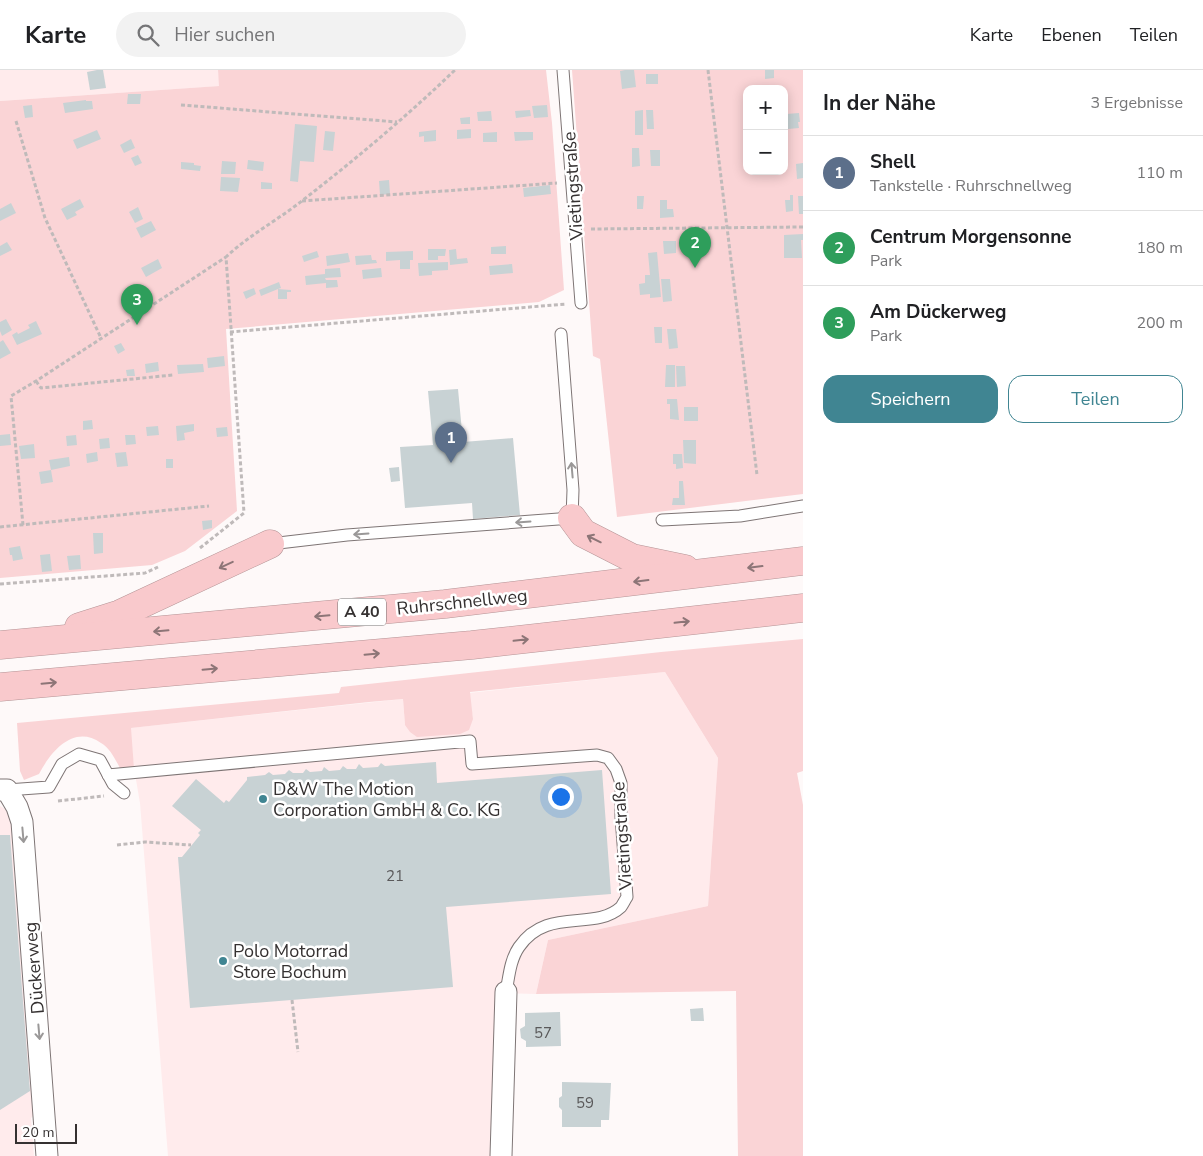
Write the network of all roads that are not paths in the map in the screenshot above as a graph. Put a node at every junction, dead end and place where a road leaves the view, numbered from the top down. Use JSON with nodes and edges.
{"nodes":[{"id":1,"x":564,"y":70,"type":"edge"},
{"id":2,"x":581,"y":303,"type":"road end"},
{"id":3,"x":561,"y":334,"type":"dead end"},
{"id":4,"x":803,"y":506,"type":"edge"},
{"id":5,"x":572,"y":518,"type":"junction"},
{"id":6,"x":662,"y":520,"type":"dead end"},
{"id":7,"x":270,"y":544,"type":"joint"},
{"id":8,"x":803,"y":561,"type":"edge"},
{"id":9,"x":706,"y":574,"type":"junction"},
{"id":10,"x":803,"y":608,"type":"edge"},
{"id":11,"x":9,"y":645,"type":"edge"},
{"id":12,"x":0,"y":687,"type":"edge"},
{"id":13,"x":108,"y":775,"type":"junction"},
{"id":14,"x":4,"y":790,"type":"edge"},
{"id":15,"x":124,"y":793,"type":"road end"},
{"id":16,"x":506,"y":992,"type":"joint"},
{"id":17,"x":47,"y":1156,"type":"edge"},
{"id":18,"x":501,"y":1156,"type":"edge"}],
"edges":[{"from":1,"to":2,"type":"lane","name":"Vietingstraße"},
{"from":5,"to":3,"type":"lane","one_way":true},
{"from":4,"to":6,"type":"lane"},
{"from":5,"to":7,"type":"lane","one_way":true},
{"from":9,"to":5,"type":"highway","one_way":true},
{"from":7,"to":11,"type":"highway","one_way":true},
{"from":8,"to":9,"type":"highway","name":"Ruhrschnellweg","number":"A 40","one_way":true},
{"from":9,"to":11,"type":"highway","name":"Ruhrschnellweg","number":"A 40","one_way":true},
{"from":12,"to":10,"type":"highway","one_way":true},
{"from":13,"to":14,"type":"lane"},
{"from":13,"to":15,"type":"lane"},
{"from":13,"to":16,"type":"lane","name":"Vietingstraße"},
{"from":14,"to":17,"type":"street","name":"Dückerweg","one_way":true},
{"from":16,"to":18,"type":"street","name":"Vietingstraße"}]}
